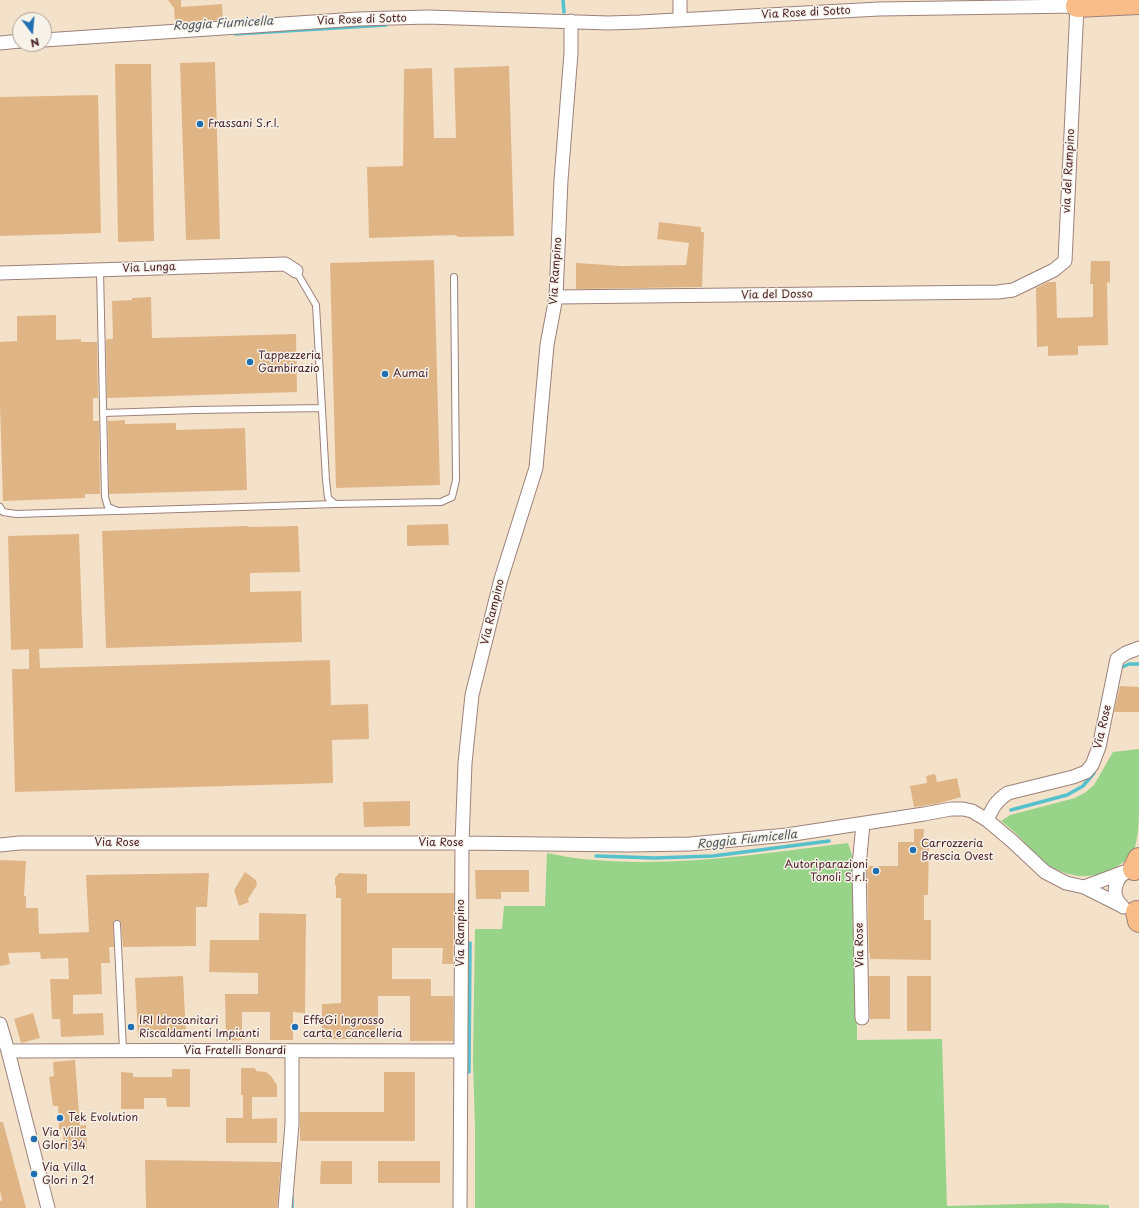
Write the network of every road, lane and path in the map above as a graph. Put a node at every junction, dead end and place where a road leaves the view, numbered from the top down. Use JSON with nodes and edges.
{"nodes":[{"id":1,"x":680,"y":0,"type":"edge"},
{"id":2,"x":1139,"y":3,"type":"edge"},
{"id":3,"x":1077,"y":6,"type":"junction"},
{"id":4,"x":680,"y":20,"type":"junction"},
{"id":5,"x":571,"y":21,"type":"junction"},
{"id":6,"x":52,"y":39,"type":"edge"},
{"id":7,"x":12,"y":42,"type":"edge"},
{"id":8,"x":0,"y":43,"type":"edge"},
{"id":9,"x":100,"y":270,"type":"junction"},
{"id":10,"x":296,"y":271,"type":"joint"},
{"id":11,"x":0,"y":273,"type":"edge"},
{"id":12,"x":454,"y":277,"type":"dead end"},
{"id":13,"x":998,"y":292,"type":"joint"},
{"id":14,"x":556,"y":297,"type":"junction"},
{"id":15,"x":322,"y":408,"type":"junction"},
{"id":16,"x":103,"y":413,"type":"junction"},
{"id":17,"x":335,"y":504,"type":"junction"},
{"id":18,"x":0,"y":507,"type":"edge"},
{"id":19,"x":118,"y":511,"type":"junction"},
{"id":20,"x":1139,"y":648,"type":"edge"},
{"id":21,"x":987,"y":820,"type":"junction"},
{"id":22,"x":863,"y":824,"type":"junction"},
{"id":23,"x":0,"y":840,"type":"edge"},
{"id":24,"x":19,"y":843,"type":"junction"},
{"id":25,"x":462,"y":843,"type":"junction"},
{"id":26,"x":0,"y":845,"type":"edge"},
{"id":27,"x":1134,"y":867,"type":"edge"},
{"id":28,"x":1084,"y":887,"type":"junction"},
{"id":29,"x":1134,"y":913,"type":"edge"},
{"id":30,"x":117,"y":924,"type":"dead end"},
{"id":31,"x":862,"y":1018,"type":"dead end"},
{"id":32,"x":0,"y":1024,"type":"edge"},
{"id":33,"x":123,"y":1050,"type":"junction"},
{"id":34,"x":8,"y":1051,"type":"junction"},
{"id":35,"x":292,"y":1051,"type":"junction"},
{"id":36,"x":461,"y":1051,"type":"junction"},
{"id":37,"x":48,"y":1208,"type":"edge"},
{"id":38,"x":285,"y":1208,"type":"edge"},
{"id":39,"x":460,"y":1208,"type":"edge"}],
"edges":[{"from":1,"to":4,"type":"street"},
{"from":2,"to":3,"type":"highway"},
{"from":3,"to":4,"type":"street","name":"Via Rose di Sotto"},
{"from":3,"to":13,"type":"street","name":"via del Rampino"},
{"from":4,"to":5,"type":"street","name":"Via Rose di Sotto"},
{"from":5,"to":6,"type":"street","name":"Via Rose di Sotto"},
{"from":5,"to":14,"type":"street","name":"Via Rampino"},
{"from":7,"to":8,"type":"street"},
{"from":9,"to":10,"type":"street","name":"Via Lunga"},
{"from":9,"to":11,"type":"street","name":"Via Lunga"},
{"from":9,"to":16,"type":"lane"},
{"from":10,"to":15,"type":"lane"},
{"from":12,"to":17,"type":"lane"},
{"from":13,"to":14,"type":"street","name":"Via del Dosso"},
{"from":14,"to":25,"type":"street","name":"Via Rampino"},
{"from":15,"to":16,"type":"lane"},
{"from":15,"to":17,"type":"lane"},
{"from":16,"to":19,"type":"lane"},
{"from":17,"to":19,"type":"lane"},
{"from":18,"to":19,"type":"lane"},
{"from":20,"to":21,"type":"street","name":"Via Rose"},
{"from":21,"to":22,"type":"street","name":"Via Rose"},
{"from":21,"to":28,"type":"street","name":"Via Rose"},
{"from":22,"to":25,"type":"street","name":"Via Rose"},
{"from":22,"to":31,"type":"street","name":"Via Rose"},
{"from":23,"to":24,"type":"street","name":"Via Rose"},
{"from":24,"to":25,"type":"street","name":"Via Rose"},
{"from":24,"to":26,"type":"street","name":"Via Rose"},
{"from":25,"to":36,"type":"street","name":"Via Rampino"},
{"from":27,"to":28,"type":"street"},
{"from":27,"to":29,"type":"street"},
{"from":28,"to":29,"type":"street","name":"Via Rose"},
{"from":30,"to":33,"type":"lane"},
{"from":32,"to":34,"type":"street"},
{"from":33,"to":34,"type":"street","name":"Via Fratelli Bonardi"},
{"from":33,"to":35,"type":"street","name":"Via Fratelli Bonardi"},
{"from":34,"to":37,"type":"street"},
{"from":35,"to":36,"type":"street","name":"Via Fratelli Bonardi"},
{"from":35,"to":38,"type":"street"},
{"from":36,"to":39,"type":"street","name":"Via Rampino"}]}
